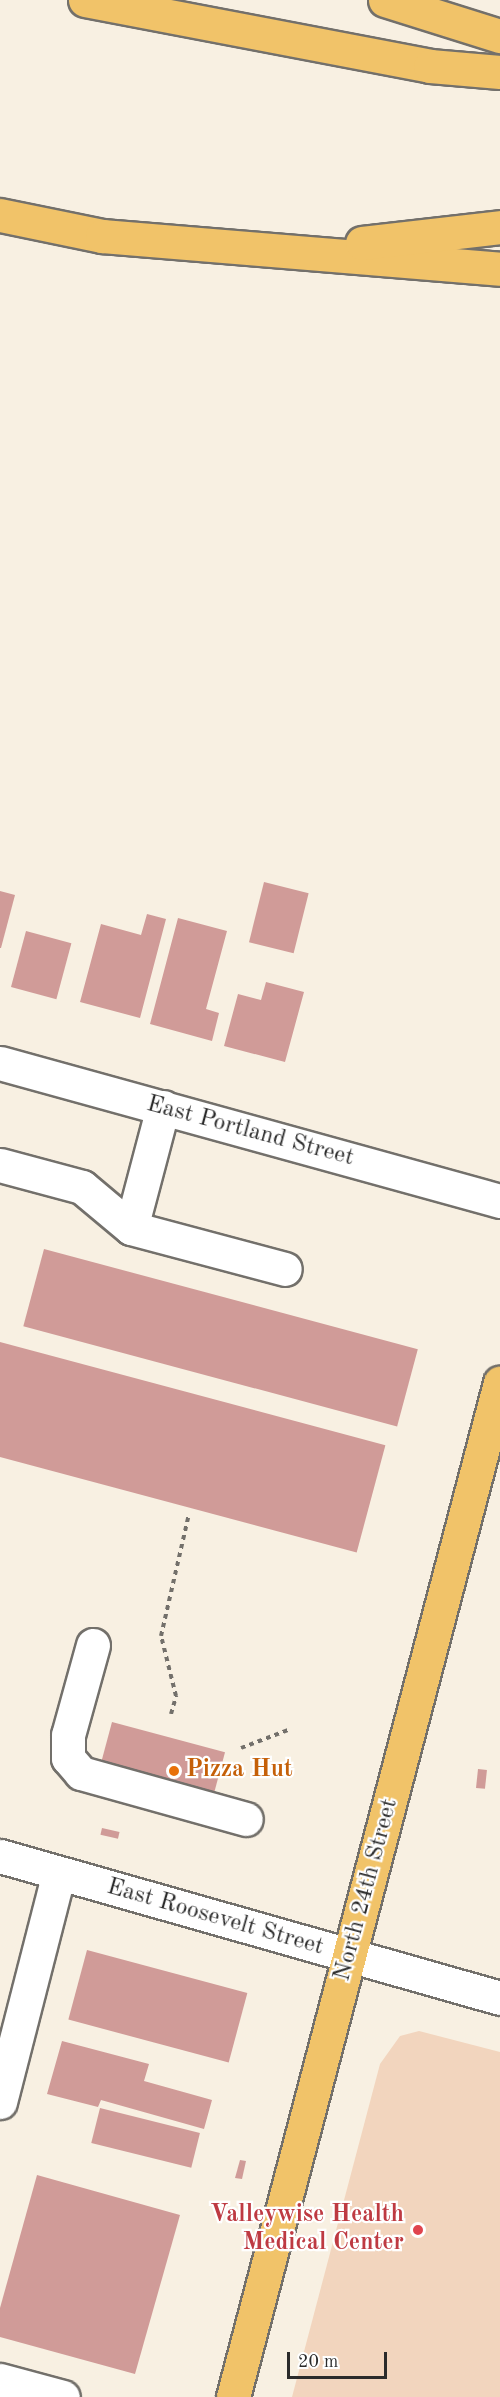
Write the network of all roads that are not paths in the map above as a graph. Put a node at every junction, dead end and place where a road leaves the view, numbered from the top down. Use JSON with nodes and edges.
{"nodes":[{"id":1,"x":85,"y":0,"type":"edge"},
{"id":2,"x":385,"y":0,"type":"edge"},
{"id":3,"x":500,"y":36,"type":"edge"},
{"id":4,"x":500,"y":72,"type":"edge"},
{"id":5,"x":0,"y":215,"type":"edge"},
{"id":6,"x":500,"y":227,"type":"edge"},
{"id":7,"x":270,"y":250,"type":"junction"},
{"id":8,"x":500,"y":269,"type":"edge"},
{"id":9,"x":0,"y":1063,"type":"edge"},
{"id":10,"x":163,"y":1107,"type":"junction"},
{"id":11,"x":0,"y":1165,"type":"edge"},
{"id":12,"x":500,"y":1201,"type":"edge"},
{"id":13,"x":131,"y":1228,"type":"junction"},
{"id":14,"x":285,"y":1269,"type":"dead end"},
{"id":15,"x":500,"y":1383,"type":"edge"},
{"id":16,"x":93,"y":1644,"type":"dead end"},
{"id":17,"x":246,"y":1819,"type":"dead end"},
{"id":18,"x":0,"y":1856,"type":"edge"},
{"id":19,"x":58,"y":1873,"type":"junction"},
{"id":20,"x":350,"y":1957,"type":"junction"},
{"id":21,"x":500,"y":1998,"type":"edge"},
{"id":22,"x":0,"y":2102,"type":"edge"},
{"id":23,"x":0,"y":2380,"type":"edge"},
{"id":24,"x":63,"y":2397,"type":"edge"},
{"id":25,"x":233,"y":2397,"type":"edge"}],
"edges":[{"from":1,"to":4,"type":"main road"},
{"from":2,"to":3,"type":"main road"},
{"from":5,"to":7,"type":"main road"},
{"from":6,"to":7,"type":"main road"},
{"from":7,"to":8,"type":"main road"},
{"from":9,"to":10,"type":"street","name":"East Portland Street"},
{"from":10,"to":12,"type":"street","name":"East Portland Street"},
{"from":10,"to":13,"type":"street"},
{"from":11,"to":13,"type":"street"},
{"from":13,"to":14,"type":"street"},
{"from":15,"to":20,"type":"main road","name":"North 24th Street"},
{"from":16,"to":17,"type":"street"},
{"from":18,"to":19,"type":"street","name":"East Roosevelt Street"},
{"from":19,"to":20,"type":"street","name":"East Roosevelt Street"},
{"from":19,"to":22,"type":"street"},
{"from":20,"to":21,"type":"street","name":"East Roosevelt Street"},
{"from":20,"to":25,"type":"main road","name":"North 24th Street"},
{"from":23,"to":24,"type":"street"}]}
